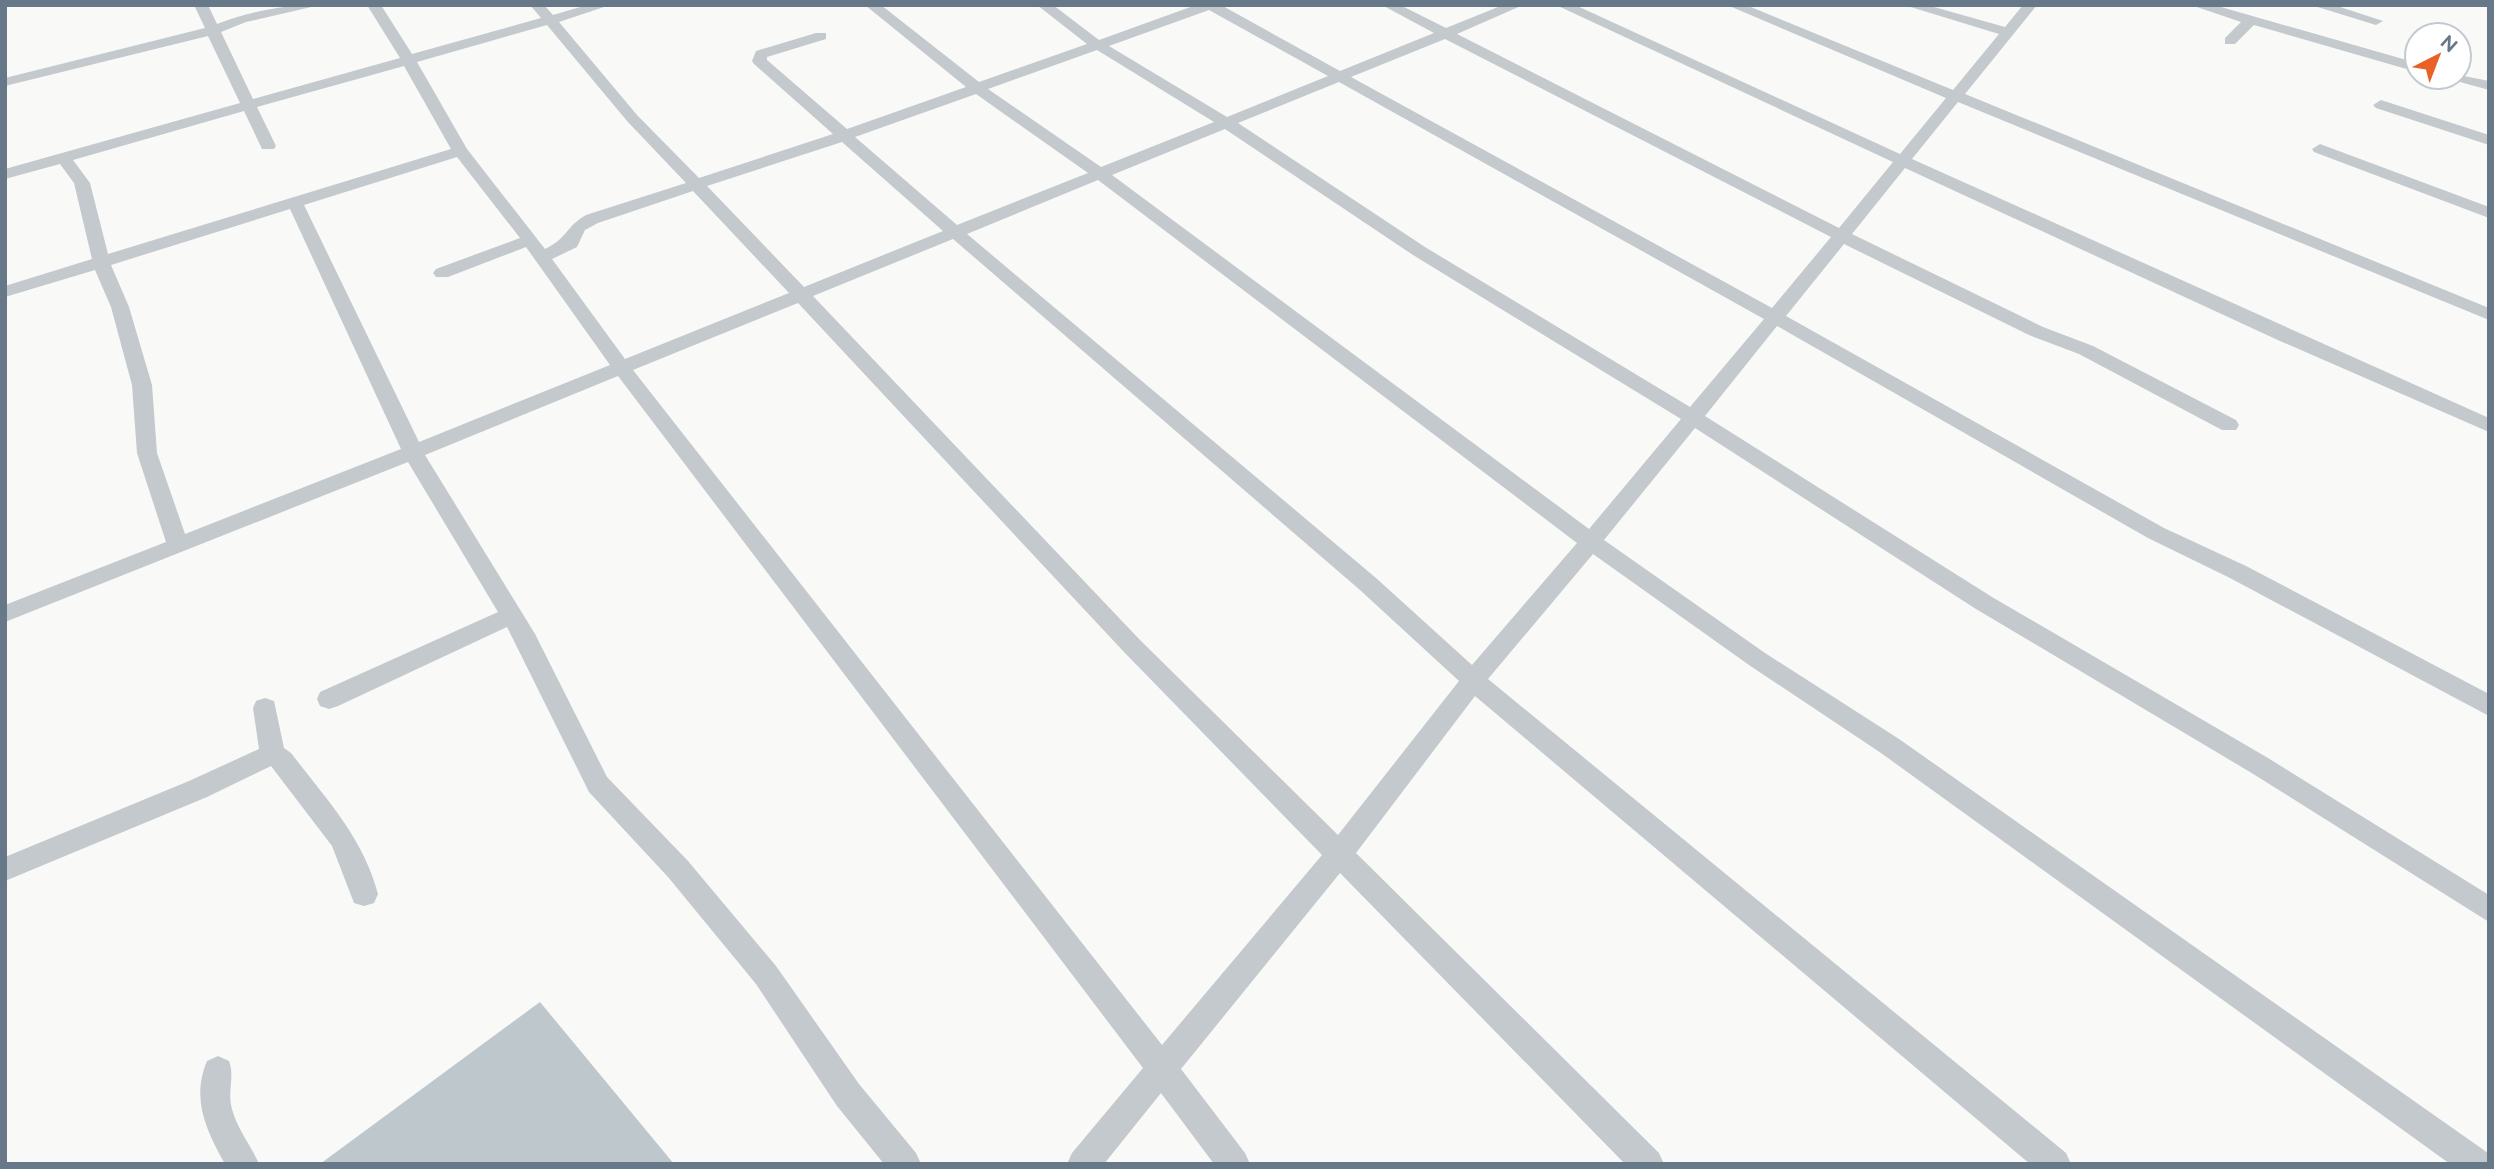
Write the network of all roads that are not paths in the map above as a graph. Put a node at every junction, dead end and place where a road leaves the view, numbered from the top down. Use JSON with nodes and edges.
{"nodes":[{"id":1,"x":201,"y":5,"type":"edge"},
{"id":2,"x":313,"y":5,"type":"edge"},
{"id":3,"x":374,"y":5,"type":"edge"},
{"id":4,"x":603,"y":5,"type":"edge"},
{"id":5,"x":873,"y":5,"type":"edge"},
{"id":6,"x":1044,"y":5,"type":"edge"},
{"id":7,"x":1389,"y":5,"type":"edge"},
{"id":8,"x":1516,"y":5,"type":"edge"},
{"id":9,"x":1563,"y":5,"type":"edge"},
{"id":10,"x":1734,"y":5,"type":"edge"},
{"id":11,"x":1911,"y":5,"type":"edge"},
{"id":12,"x":2030,"y":5,"type":"edge"},
{"id":13,"x":2198,"y":5,"type":"edge"},
{"id":14,"x":2318,"y":5,"type":"edge"},
{"id":15,"x":543,"y":13,"type":"edge"},
{"id":16,"x":2251,"y":20,"type":"junction"},
{"id":17,"x":2376,"y":20,"type":"dead end"},
{"id":18,"x":214,"y":30,"type":"junction"},
{"id":19,"x":2009,"y":32,"type":"junction"},
{"id":20,"x":1446,"y":34,"type":"junction"},
{"id":21,"x":821,"y":36,"type":"dead end"},
{"id":22,"x":2230,"y":41,"type":"dead end"},
{"id":23,"x":1102,"y":44,"type":"junction"},
{"id":24,"x":408,"y":60,"type":"junction"},
{"id":25,"x":2403,"y":64,"type":"edge"},
{"id":26,"x":1339,"y":77,"type":"junction"},
{"id":27,"x":5,"y":82,"type":"edge"},
{"id":28,"x":977,"y":88,"type":"junction"},
{"id":29,"x":1956,"y":96,"type":"junction"},
{"id":30,"x":250,"y":105,"type":"junction"},
{"id":31,"x":2381,"y":105,"type":"dead end"},
{"id":32,"x":1227,"y":123,"type":"junction"},
{"id":33,"x":846,"y":135,"type":"junction"},
{"id":34,"x":2489,"y":139,"type":"edge"},
{"id":35,"x":268,"y":146,"type":"dead end"},
{"id":36,"x":2320,"y":149,"type":"dead end"},
{"id":37,"x":460,"y":151,"type":"junction"},
{"id":38,"x":63,"y":158,"type":"junction"},
{"id":39,"x":1903,"y":159,"type":"junction"},
{"id":40,"x":1099,"y":173,"type":"junction"},
{"id":41,"x":5,"y":174,"type":"edge"},
{"id":42,"x":694,"y":186,"type":"junction"},
{"id":43,"x":295,"y":204,"type":"junction"},
{"id":44,"x":2486,"y":207,"type":"edge"},
{"id":45,"x":956,"y":231,"type":"junction"},
{"id":46,"x":1840,"y":235,"type":"junction"},
{"id":47,"x":536,"y":248,"type":"junction"},
{"id":48,"x":101,"y":262,"type":"junction"},
{"id":49,"x":442,"y":273,"type":"dead end"},
{"id":50,"x":5,"y":292,"type":"edge"},
{"id":51,"x":799,"y":295,"type":"junction"},
{"id":52,"x":2489,"y":315,"type":"edge"},
{"id":53,"x":1773,"y":317,"type":"junction"},
{"id":54,"x":621,"y":368,"type":"junction"},
{"id":55,"x":1692,"y":418,"type":"junction"},
{"id":56,"x":2229,"y":425,"type":"dead end"},
{"id":57,"x":2489,"y":426,"type":"edge"},
{"id":58,"x":413,"y":452,"type":"junction"},
{"id":59,"x":1591,"y":542,"type":"junction"},
{"id":60,"x":178,"y":545,"type":"junction"},
{"id":61,"x":5,"y":614,"type":"edge"},
{"id":62,"x":512,"y":615,"type":"junction"},
{"id":63,"x":1473,"y":680,"type":"junction"},
{"id":64,"x":329,"y":699,"type":"dead end"},
{"id":65,"x":2489,"y":706,"type":"edge"},
{"id":66,"x":265,"y":708,"type":"dead end"},
{"id":67,"x":272,"y":754,"type":"junction"},
{"id":68,"x":1338,"y":855,"type":"junction"},
{"id":69,"x":5,"y":869,"type":"edge"},
{"id":70,"x":364,"y":894,"type":"dead end"},
{"id":71,"x":2489,"y":910,"type":"edge"},
{"id":72,"x":218,"y":1070,"type":"dead end"},
{"id":73,"x":1163,"y":1070,"type":"junction"},
{"id":74,"x":243,"y":1164,"type":"edge"},
{"id":75,"x":905,"y":1164,"type":"edge"},
{"id":76,"x":1083,"y":1164,"type":"edge"},
{"id":77,"x":1234,"y":1164,"type":"edge"},
{"id":78,"x":1648,"y":1164,"type":"edge"},
{"id":79,"x":2055,"y":1164,"type":"edge"},
{"id":80,"x":2477,"y":1164,"type":"edge"}],
"edges":[{"from":1,"to":18,"type":"street"},
{"from":2,"to":18,"type":"street"},
{"from":3,"to":24,"type":"street"},
{"from":4,"to":15,"type":"street"},
{"from":5,"to":28,"type":"street"},
{"from":6,"to":23,"type":"street"},
{"from":7,"to":20,"type":"street"},
{"from":8,"to":20,"type":"street"},
{"from":9,"to":39,"type":"street"},
{"from":10,"to":29,"type":"street"},
{"from":11,"to":19,"type":"street"},
{"from":12,"to":19,"type":"street"},
{"from":13,"to":16,"type":"street"},
{"from":14,"to":17,"type":"street"},
{"from":15,"to":24,"type":"street"},
{"from":15,"to":42,"type":"street"},
{"from":16,"to":22,"type":"street"},
{"from":16,"to":25,"type":"street"},
{"from":18,"to":27,"type":"street"},
{"from":18,"to":30,"type":"street"},
{"from":19,"to":29,"type":"street"},
{"from":20,"to":26,"type":"street"},
{"from":20,"to":46,"type":"street"},
{"from":21,"to":33,"type":"street"},
{"from":23,"to":26,"type":"street"},
{"from":23,"to":28,"type":"street"},
{"from":23,"to":32,"type":"street"},
{"from":24,"to":30,"type":"street"},
{"from":24,"to":37,"type":"street"},
{"from":26,"to":32,"type":"street"},
{"from":26,"to":53,"type":"street"},
{"from":28,"to":33,"type":"street"},
{"from":28,"to":40,"type":"street"},
{"from":29,"to":39,"type":"street"},
{"from":29,"to":52,"type":"street"},
{"from":30,"to":35,"type":"street"},
{"from":30,"to":38,"type":"street"},
{"from":31,"to":34,"type":"street"},
{"from":32,"to":40,"type":"street"},
{"from":32,"to":55,"type":"street"},
{"from":33,"to":42,"type":"street"},
{"from":33,"to":45,"type":"street"},
{"from":36,"to":44,"type":"street"},
{"from":37,"to":43,"type":"street"},
{"from":37,"to":47,"type":"street"},
{"from":38,"to":41,"type":"street"},
{"from":38,"to":48,"type":"street"},
{"from":39,"to":46,"type":"street"},
{"from":39,"to":57,"type":"street"},
{"from":40,"to":45,"type":"street"},
{"from":40,"to":59,"type":"street"},
{"from":42,"to":47,"type":"street"},
{"from":42,"to":51,"type":"street"},
{"from":43,"to":48,"type":"street"},
{"from":43,"to":58,"type":"street"},
{"from":45,"to":51,"type":"street"},
{"from":45,"to":63,"type":"street"},
{"from":46,"to":53,"type":"street"},
{"from":46,"to":56,"type":"street"},
{"from":47,"to":49,"type":"street"},
{"from":47,"to":54,"type":"street"},
{"from":48,"to":50,"type":"street"},
{"from":48,"to":60,"type":"street"},
{"from":51,"to":54,"type":"street"},
{"from":51,"to":68,"type":"street"},
{"from":53,"to":55,"type":"street"},
{"from":53,"to":65,"type":"street"},
{"from":54,"to":58,"type":"street"},
{"from":54,"to":73,"type":"street"},
{"from":55,"to":59,"type":"street"},
{"from":55,"to":71,"type":"street"},
{"from":58,"to":60,"type":"street"},
{"from":58,"to":62,"type":"street"},
{"from":59,"to":63,"type":"street"},
{"from":59,"to":80,"type":"street"},
{"from":60,"to":61,"type":"street"},
{"from":62,"to":64,"type":"street"},
{"from":62,"to":75,"type":"street"},
{"from":63,"to":68,"type":"street"},
{"from":63,"to":79,"type":"street"},
{"from":66,"to":67,"type":"street"},
{"from":67,"to":69,"type":"street"},
{"from":67,"to":70,"type":"street"},
{"from":68,"to":73,"type":"street"},
{"from":68,"to":78,"type":"street"},
{"from":72,"to":74,"type":"street"},
{"from":73,"to":76,"type":"street"},
{"from":73,"to":77,"type":"street"}]}
